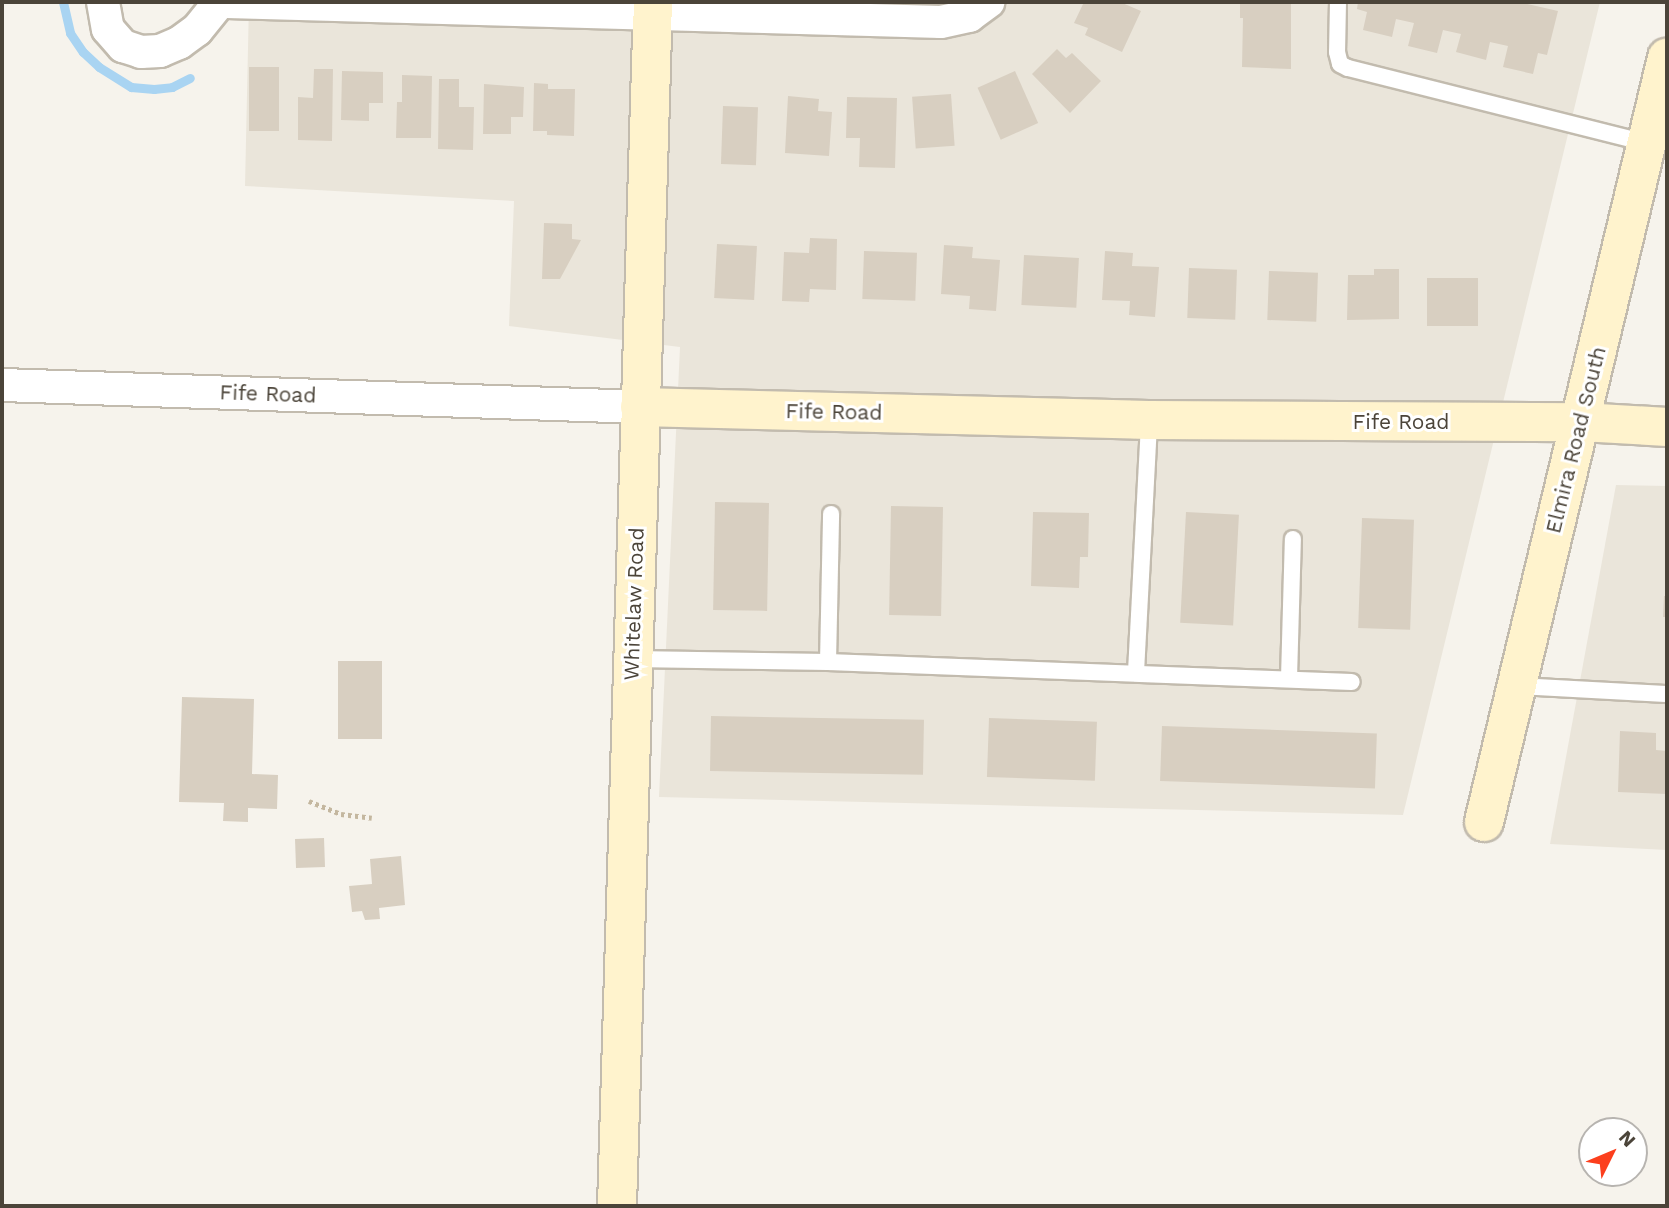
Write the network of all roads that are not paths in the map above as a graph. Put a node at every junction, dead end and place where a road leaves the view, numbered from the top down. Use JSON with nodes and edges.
{"nodes":[{"id":1,"x":103,"y":2,"type":"edge"},
{"id":2,"x":220,"y":2,"type":"edge"},
{"id":3,"x":227,"y":2,"type":"edge"},
{"id":4,"x":988,"y":2,"type":"edge"},
{"id":5,"x":1338,"y":2,"type":"edge"},
{"id":6,"x":653,"y":9,"type":"edge"},
{"id":7,"x":1667,"y":58,"type":"edge"},
{"id":8,"x":1648,"y":143,"type":"junction"},
{"id":9,"x":2,"y":385,"type":"edge"},
{"id":10,"x":640,"y":407,"type":"junction"},
{"id":11,"x":1149,"y":420,"type":"junction"},
{"id":12,"x":1581,"y":422,"type":"junction"},
{"id":13,"x":1667,"y":427,"type":"edge"},
{"id":14,"x":831,"y":514,"type":"dead end"},
{"id":15,"x":1293,"y":538,"type":"dead end"},
{"id":16,"x":632,"y":659,"type":"junction"},
{"id":17,"x":828,"y":662,"type":"junction"},
{"id":18,"x":1136,"y":672,"type":"junction"},
{"id":19,"x":1289,"y":678,"type":"junction"},
{"id":20,"x":1352,"y":682,"type":"dead end"},
{"id":21,"x":1514,"y":686,"type":"junction"},
{"id":22,"x":1667,"y":694,"type":"edge"},
{"id":23,"x":1484,"y":822,"type":"dead end"},
{"id":24,"x":617,"y":1206,"type":"edge"}],
"edges":[{"from":1,"to":2,"type":"street"},
{"from":3,"to":6,"type":"street"},
{"from":4,"to":6,"type":"street"},
{"from":5,"to":8,"type":"lane"},
{"from":6,"to":10,"type":"street","name":"Whitelaw Road"},
{"from":7,"to":8,"type":"street","name":"Elmira Road South"},
{"from":8,"to":12,"type":"street","name":"Elmira Road South"},
{"from":9,"to":10,"type":"street","name":"Fife Road"},
{"from":10,"to":11,"type":"street","name":"Fife Road"},
{"from":10,"to":16,"type":"street","name":"Whitelaw Road"},
{"from":11,"to":12,"type":"street","name":"Fife Road"},
{"from":11,"to":18,"type":"lane"},
{"from":12,"to":13,"type":"street","name":"Fife Road"},
{"from":12,"to":21,"type":"street","name":"Elmira Road South"},
{"from":14,"to":17,"type":"lane"},
{"from":15,"to":19,"type":"lane"},
{"from":16,"to":17,"type":"lane"},
{"from":16,"to":24,"type":"street","name":"Whitelaw Road"},
{"from":17,"to":18,"type":"lane"},
{"from":18,"to":19,"type":"lane"},
{"from":19,"to":20,"type":"lane"},
{"from":21,"to":22,"type":"lane"},
{"from":21,"to":23,"type":"street","name":"Elmira Road South"}]}
